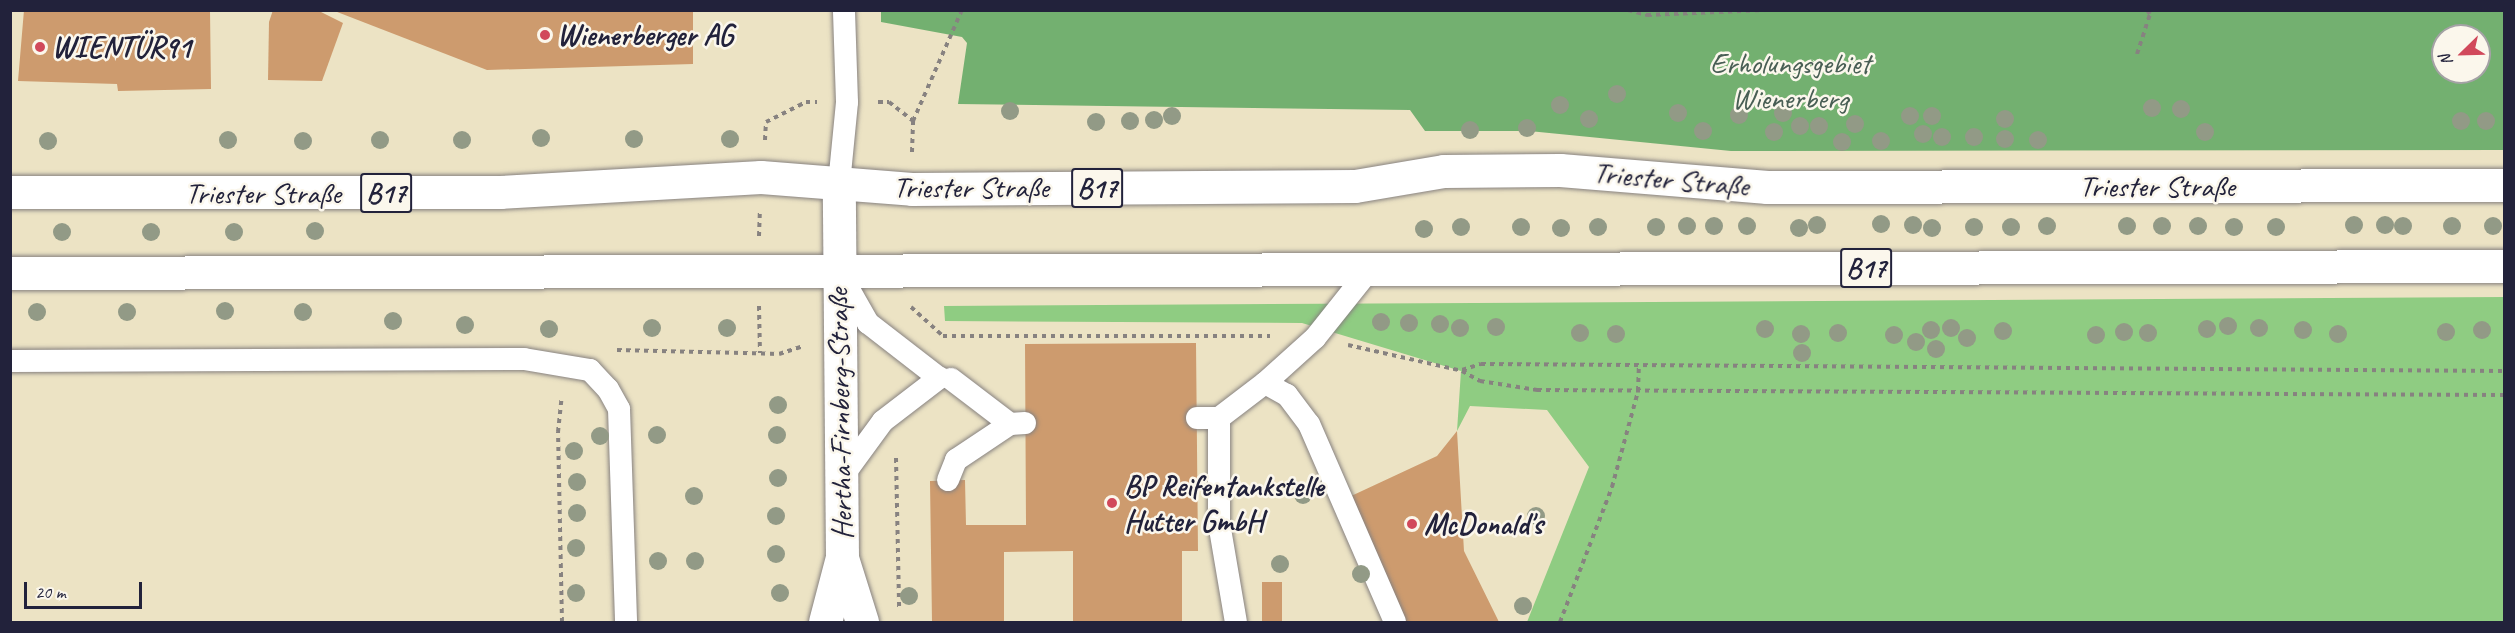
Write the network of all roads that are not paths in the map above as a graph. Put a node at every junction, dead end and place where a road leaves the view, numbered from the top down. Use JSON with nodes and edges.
{"nodes":[{"id":1,"x":844,"y":10,"type":"edge"},
{"id":2,"x":839,"y":184,"type":"junction"},
{"id":3,"x":2505,"y":184,"type":"edge"},
{"id":4,"x":10,"y":192,"type":"edge"},
{"id":5,"x":2505,"y":266,"type":"edge"},
{"id":6,"x":1370,"y":269,"type":"junction"},
{"id":7,"x":838,"y":271,"type":"junction"},
{"id":8,"x":10,"y":273,"type":"edge"},
{"id":9,"x":10,"y":361,"type":"edge"},
{"id":10,"x":945,"y":379,"type":"junction"},
{"id":11,"x":1265,"y":383,"type":"junction"},
{"id":12,"x":842,"y":477,"type":"junction"},
{"id":13,"x":948,"y":480,"type":"dead end"},
{"id":14,"x":842,"y":557,"type":"junction"},
{"id":15,"x":626,"y":622,"type":"edge"},
{"id":16,"x":825,"y":622,"type":"edge"},
{"id":17,"x":861,"y":622,"type":"edge"},
{"id":18,"x":1236,"y":622,"type":"edge"},
{"id":19,"x":1395,"y":622,"type":"edge"}],
"edges":[{"from":1,"to":2,"type":"lane"},
{"from":2,"to":3,"type":"main road","name":"Triester Straße","number":"B17"},
{"from":2,"to":4,"type":"main road","name":"Triester Straße","number":"B17"},
{"from":2,"to":7,"type":"main road"},
{"from":5,"to":6,"type":"main road","number":"B17"},
{"from":6,"to":7,"type":"main road","number":"B17"},
{"from":6,"to":11,"type":"lane"},
{"from":7,"to":8,"type":"main road","number":"B17"},
{"from":7,"to":10,"type":"lane"},
{"from":7,"to":12,"type":"main road","name":"Hertha-Firnberg-Straße"},
{"from":9,"to":15,"type":"lane"},
{"from":10,"to":12,"type":"lane"},
{"from":10,"to":13,"type":"lane"},
{"from":11,"to":18,"type":"lane"},
{"from":11,"to":19,"type":"lane"},
{"from":12,"to":14,"type":"main road","name":"Hertha-Firnberg-Straße"},
{"from":14,"to":16,"type":"main road","name":"Hertha-Firnberg-Straße"},
{"from":14,"to":17,"type":"main road","name":"Hertha-Firnberg-Straße"}]}
